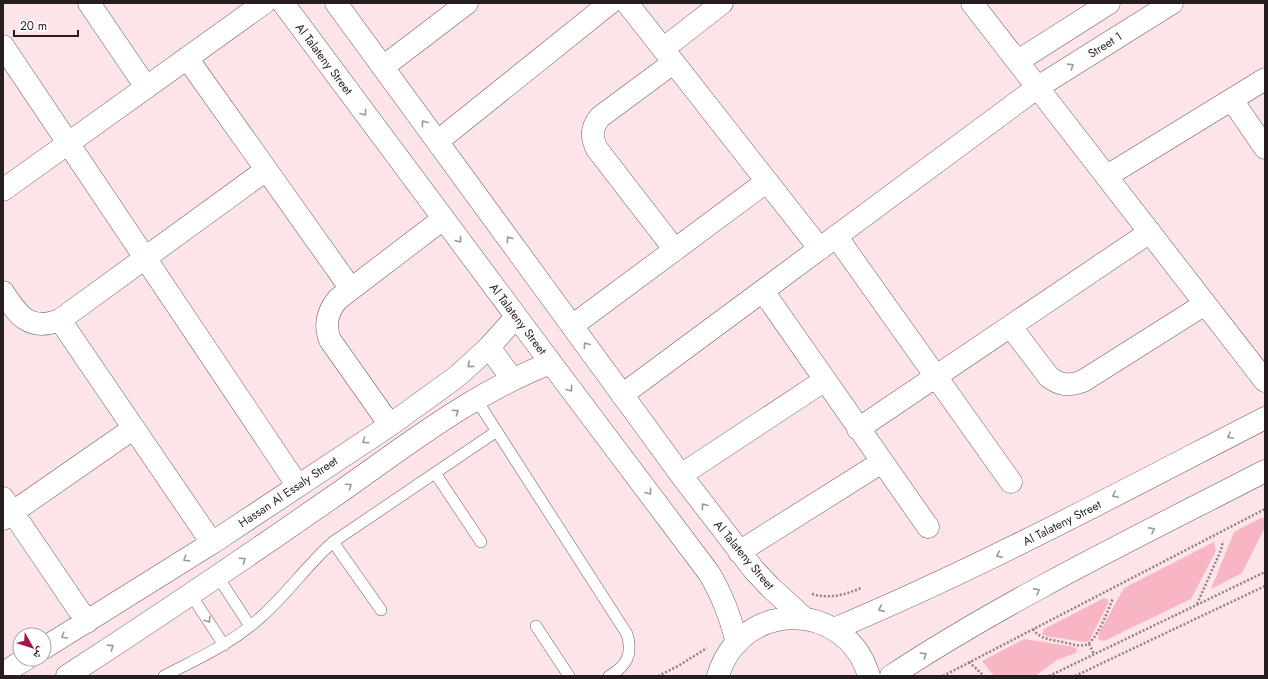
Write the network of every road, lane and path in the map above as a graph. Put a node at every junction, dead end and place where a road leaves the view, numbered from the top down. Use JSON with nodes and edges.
{"nodes":[{"id":1,"x":89,"y":3,"type":"edge"},
{"id":2,"x":264,"y":3,"type":"edge"},
{"id":3,"x":282,"y":3,"type":"edge"},
{"id":4,"x":336,"y":3,"type":"edge"},
{"id":5,"x":467,"y":3,"type":"edge"},
{"id":6,"x":610,"y":3,"type":"edge"},
{"id":7,"x":627,"y":3,"type":"edge"},
{"id":8,"x":722,"y":3,"type":"edge"},
{"id":9,"x":972,"y":3,"type":"edge"},
{"id":10,"x":1108,"y":3,"type":"edge"},
{"id":11,"x":1172,"y":3,"type":"edge"},
{"id":12,"x":668,"y":56,"type":"junction"},
{"id":13,"x":187,"y":58,"type":"junction"},
{"id":14,"x":7,"y":60,"type":"edge"},
{"id":15,"x":1018,"y":62,"type":"junction"},
{"id":16,"x":383,"y":67,"type":"junction"},
{"id":17,"x":1265,"y":80,"type":"edge"},
{"id":18,"x":146,"y":87,"type":"junction"},
{"id":19,"x":1038,"y":87,"type":"junction"},
{"id":20,"x":1232,"y":100,"type":"junction"},
{"id":21,"x":438,"y":141,"type":"junction"},
{"id":22,"x":68,"y":143,"type":"junction"},
{"id":23,"x":1265,"y":148,"type":"edge"},
{"id":24,"x":266,"y":170,"type":"junction"},
{"id":25,"x":1107,"y":176,"type":"junction"},
{"id":26,"x":766,"y":182,"type":"junction"},
{"id":27,"x":3,"y":190,"type":"edge"},
{"id":28,"x":443,"y":219,"type":"junction"},
{"id":29,"x":1150,"y":232,"type":"junction"},
{"id":30,"x":828,"y":243,"type":"junction"},
{"id":31,"x":675,"y":250,"type":"junction"},
{"id":32,"x":145,"y":258,"type":"junction"},
{"id":33,"x":351,"y":289,"type":"junction"},
{"id":34,"x":763,"y":291,"type":"junction"},
{"id":35,"x":3,"y":292,"type":"edge"},
{"id":36,"x":1205,"y":304,"type":"junction"},
{"id":37,"x":516,"y":317,"type":"junction"},
{"id":38,"x":60,"y":320,"type":"junction"},
{"id":39,"x":572,"y":326,"type":"junction"},
{"id":40,"x":1010,"y":327,"type":"junction"},
{"id":41,"x":490,"y":348,"type":"junction"},
{"id":42,"x":551,"y":363,"type":"junction"},
{"id":43,"x":935,"y":377,"type":"junction"},
{"id":44,"x":512,"y":379,"type":"junction"},
{"id":45,"x":825,"y":380,"type":"junction"},
{"id":46,"x":1265,"y":381,"type":"edge"},
{"id":47,"x":622,"y":395,"type":"junction"},
{"id":48,"x":476,"y":399,"type":"junction"},
{"id":49,"x":1265,"y":418,"type":"edge"},
{"id":50,"x":390,"y":424,"type":"junction"},
{"id":51,"x":134,"y":428,"type":"junction"},
{"id":52,"x":858,"y":429,"type":"junction"},
{"id":53,"x":497,"y":431,"type":"junction"},
{"id":54,"x":882,"y":462,"type":"junction"},
{"id":55,"x":1265,"y":471,"type":"edge"},
{"id":56,"x":435,"y":473,"type":"junction"},
{"id":57,"x":681,"y":474,"type":"junction"},
{"id":58,"x":1010,"y":482,"type":"dead end"},
{"id":59,"x":298,"y":486,"type":"junction"},
{"id":60,"x":1265,"y":509,"type":"edge"},
{"id":61,"x":6,"y":510,"type":"edge"},
{"id":62,"x":928,"y":527,"type":"dead end"},
{"id":63,"x":1223,"y":541,"type":"dead end"},
{"id":64,"x":333,"y":542,"type":"junction"},
{"id":65,"x":481,"y":542,"type":"dead end"},
{"id":66,"x":212,"y":543,"type":"junction"},
{"id":67,"x":739,"y":552,"type":"junction"},
{"id":68,"x":1265,"y":572,"type":"edge"},
{"id":69,"x":218,"y":577,"type":"junction"},
{"id":70,"x":1265,"y":586,"type":"edge"},
{"id":71,"x":862,"y":588,"type":"dead end"},
{"id":72,"x":810,"y":593,"type":"dead end"},
{"id":73,"x":191,"y":595,"type":"junction"},
{"id":74,"x":1113,"y":598,"type":"dead end"},
{"id":75,"x":1197,"y":605,"type":"junction"},
{"id":76,"x":381,"y":610,"type":"dead end"},
{"id":77,"x":804,"y":618,"type":"junction"},
{"id":78,"x":87,"y":622,"type":"junction"},
{"id":79,"x":250,"y":626,"type":"junction"},
{"id":80,"x":536,"y":626,"type":"dead end"},
{"id":81,"x":834,"y":629,"type":"junction"},
{"id":82,"x":1033,"y":629,"type":"junction"},
{"id":83,"x":735,"y":635,"type":"junction"},
{"id":84,"x":52,"y":643,"type":"edge"},
{"id":85,"x":1089,"y":644,"type":"junction"},
{"id":86,"x":224,"y":645,"type":"junction"},
{"id":87,"x":1094,"y":654,"type":"junction"},
{"id":88,"x":969,"y":662,"type":"junction"},
{"id":89,"x":13,"y":667,"type":"edge"},
{"id":90,"x":3,"y":673,"type":"edge"},
{"id":91,"x":66,"y":676,"type":"edge"},
{"id":92,"x":164,"y":676,"type":"edge"},
{"id":93,"x":569,"y":676,"type":"edge"},
{"id":94,"x":609,"y":676,"type":"edge"},
{"id":95,"x":658,"y":676,"type":"edge"},
{"id":96,"x":718,"y":676,"type":"edge"},
{"id":97,"x":868,"y":676,"type":"edge"},
{"id":98,"x":891,"y":676,"type":"edge"},
{"id":99,"x":944,"y":676,"type":"edge"},
{"id":100,"x":984,"y":676,"type":"edge"},
{"id":101,"x":1049,"y":676,"type":"edge"},
{"id":102,"x":1075,"y":676,"type":"edge"}],
"edges":[{"from":1,"to":18,"type":"street"},
{"from":2,"to":13,"type":"street"},
{"from":3,"to":28,"type":"street","name":"Al Talateny Street","one_way":true},
{"from":4,"to":16,"type":"street","name":"Al Talateny Street"},
{"from":5,"to":16,"type":"street"},
{"from":6,"to":21,"type":"street"},
{"from":7,"to":12,"type":"street"},
{"from":8,"to":12,"type":"street"},
{"from":9,"to":15,"type":"street"},
{"from":10,"to":15,"type":"street"},
{"from":19,"to":11,"type":"street","name":"Street 1","one_way":true},
{"from":12,"to":26,"type":"street"},
{"from":12,"to":31,"type":"street"},
{"from":13,"to":18,"type":"street"},
{"from":13,"to":24,"type":"street"},
{"from":14,"to":22,"type":"street"},
{"from":15,"to":19,"type":"street"},
{"from":21,"to":16,"type":"street","name":"Al Talateny Street","one_way":true},
{"from":17,"to":20,"type":"street"},
{"from":18,"to":22,"type":"street"},
{"from":19,"to":25,"type":"street"},
{"from":19,"to":30,"type":"street","name":"Street 1"},
{"from":20,"to":23,"type":"street"},
{"from":20,"to":25,"type":"street"},
{"from":39,"to":21,"type":"street","name":"Al Talateny Street","one_way":true},
{"from":22,"to":27,"type":"street"},
{"from":22,"to":32,"type":"street"},
{"from":24,"to":32,"type":"street"},
{"from":24,"to":33,"type":"street"},
{"from":25,"to":29,"type":"street"},
{"from":26,"to":30,"type":"street"},
{"from":26,"to":31,"type":"street"},
{"from":28,"to":33,"type":"street"},
{"from":28,"to":37,"type":"street","name":"Al Talateny Street","one_way":true},
{"from":29,"to":36,"type":"street"},
{"from":29,"to":40,"type":"street"},
{"from":30,"to":34,"type":"street","name":"Street 1"},
{"from":30,"to":43,"type":"street"},
{"from":31,"to":39,"type":"street"},
{"from":32,"to":38,"type":"street"},
{"from":32,"to":59,"type":"street"},
{"from":33,"to":50,"type":"street"},
{"from":34,"to":45,"type":"street"},
{"from":34,"to":47,"type":"street","name":"Street 1"},
{"from":35,"to":38,"type":"street"},
{"from":36,"to":40,"type":"street"},
{"from":36,"to":46,"type":"street"},
{"from":37,"to":41,"type":"street","name":"Hassan Al Essaly Street"},
{"from":37,"to":42,"type":"street","name":"Al Talateny Street"},
{"from":38,"to":51,"type":"street"},
{"from":47,"to":39,"type":"street","name":"Al Talateny Street","one_way":true},
{"from":40,"to":43,"type":"street"},
{"from":41,"to":44,"type":"street"},
{"from":41,"to":50,"type":"street","name":"Hassan Al Essaly Street","one_way":true},
{"from":42,"to":44,"type":"street"},
{"from":42,"to":83,"type":"street","name":"Al Talateny Street","one_way":true},
{"from":43,"to":52,"type":"street"},
{"from":43,"to":58,"type":"street"},
{"from":44,"to":48,"type":"street"},
{"from":45,"to":52,"type":"street"},
{"from":45,"to":57,"type":"street"},
{"from":47,"to":57,"type":"street","name":"Al Talateny Street"},
{"from":48,"to":53,"type":"lane"},
{"from":69,"to":48,"type":"street","one_way":true},
{"from":49,"to":81,"type":"street","name":"Al Talateny Street","one_way":true},
{"from":50,"to":59,"type":"street","name":"Hassan Al Essaly Street","one_way":true},
{"from":51,"to":61,"type":"street"},
{"from":51,"to":66,"type":"street"},
{"from":52,"to":54,"type":"street"},
{"from":53,"to":56,"type":"lane"},
{"from":53,"to":94,"type":"lane"},
{"from":54,"to":62,"type":"street"},
{"from":54,"to":67,"type":"street"},
{"from":98,"to":55,"type":"street","one_way":true},
{"from":56,"to":64,"type":"lane"},
{"from":56,"to":65,"type":"lane"},
{"from":67,"to":57,"type":"street","name":"Al Talateny Street","one_way":true},
{"from":59,"to":66,"type":"street","name":"Hassan Al Essaly Street"},
{"from":60,"to":82,"type":"path"},
{"from":61,"to":78,"type":"street"},
{"from":63,"to":75,"type":"path"},
{"from":64,"to":76,"type":"lane"},
{"from":64,"to":79,"type":"lane"},
{"from":66,"to":78,"type":"street","name":"Hassan Al Essaly Street","one_way":true},
{"from":67,"to":77,"type":"street","name":"Al Talateny Street"},
{"from":68,"to":75,"type":"path"},
{"from":69,"to":73,"type":"street"},
{"from":69,"to":79,"type":"lane"},
{"from":70,"to":102,"type":"path"},
{"from":71,"to":72,"type":"path"},
{"from":73,"to":86,"type":"lane","one_way":true},
{"from":91,"to":73,"type":"street","one_way":true},
{"from":74,"to":85,"type":"path"},
{"from":75,"to":87,"type":"path"},
{"from":77,"to":81,"type":"street"},
{"from":77,"to":83,"type":"street"},
{"from":78,"to":84,"type":"street","name":"Hassan Al Essaly Street","one_way":true},
{"from":79,"to":86,"type":"lane"},
{"from":80,"to":93,"type":"lane"},
{"from":81,"to":97,"type":"street"},
{"from":82,"to":85,"type":"path"},
{"from":82,"to":88,"type":"path"},
{"from":83,"to":95,"type":"path"},
{"from":83,"to":96,"type":"street"},
{"from":85,"to":87,"type":"path"},
{"from":86,"to":92,"type":"lane"},
{"from":87,"to":101,"type":"path"},
{"from":88,"to":99,"type":"path"},
{"from":88,"to":100,"type":"path"},
{"from":89,"to":90,"type":"street"}]}
